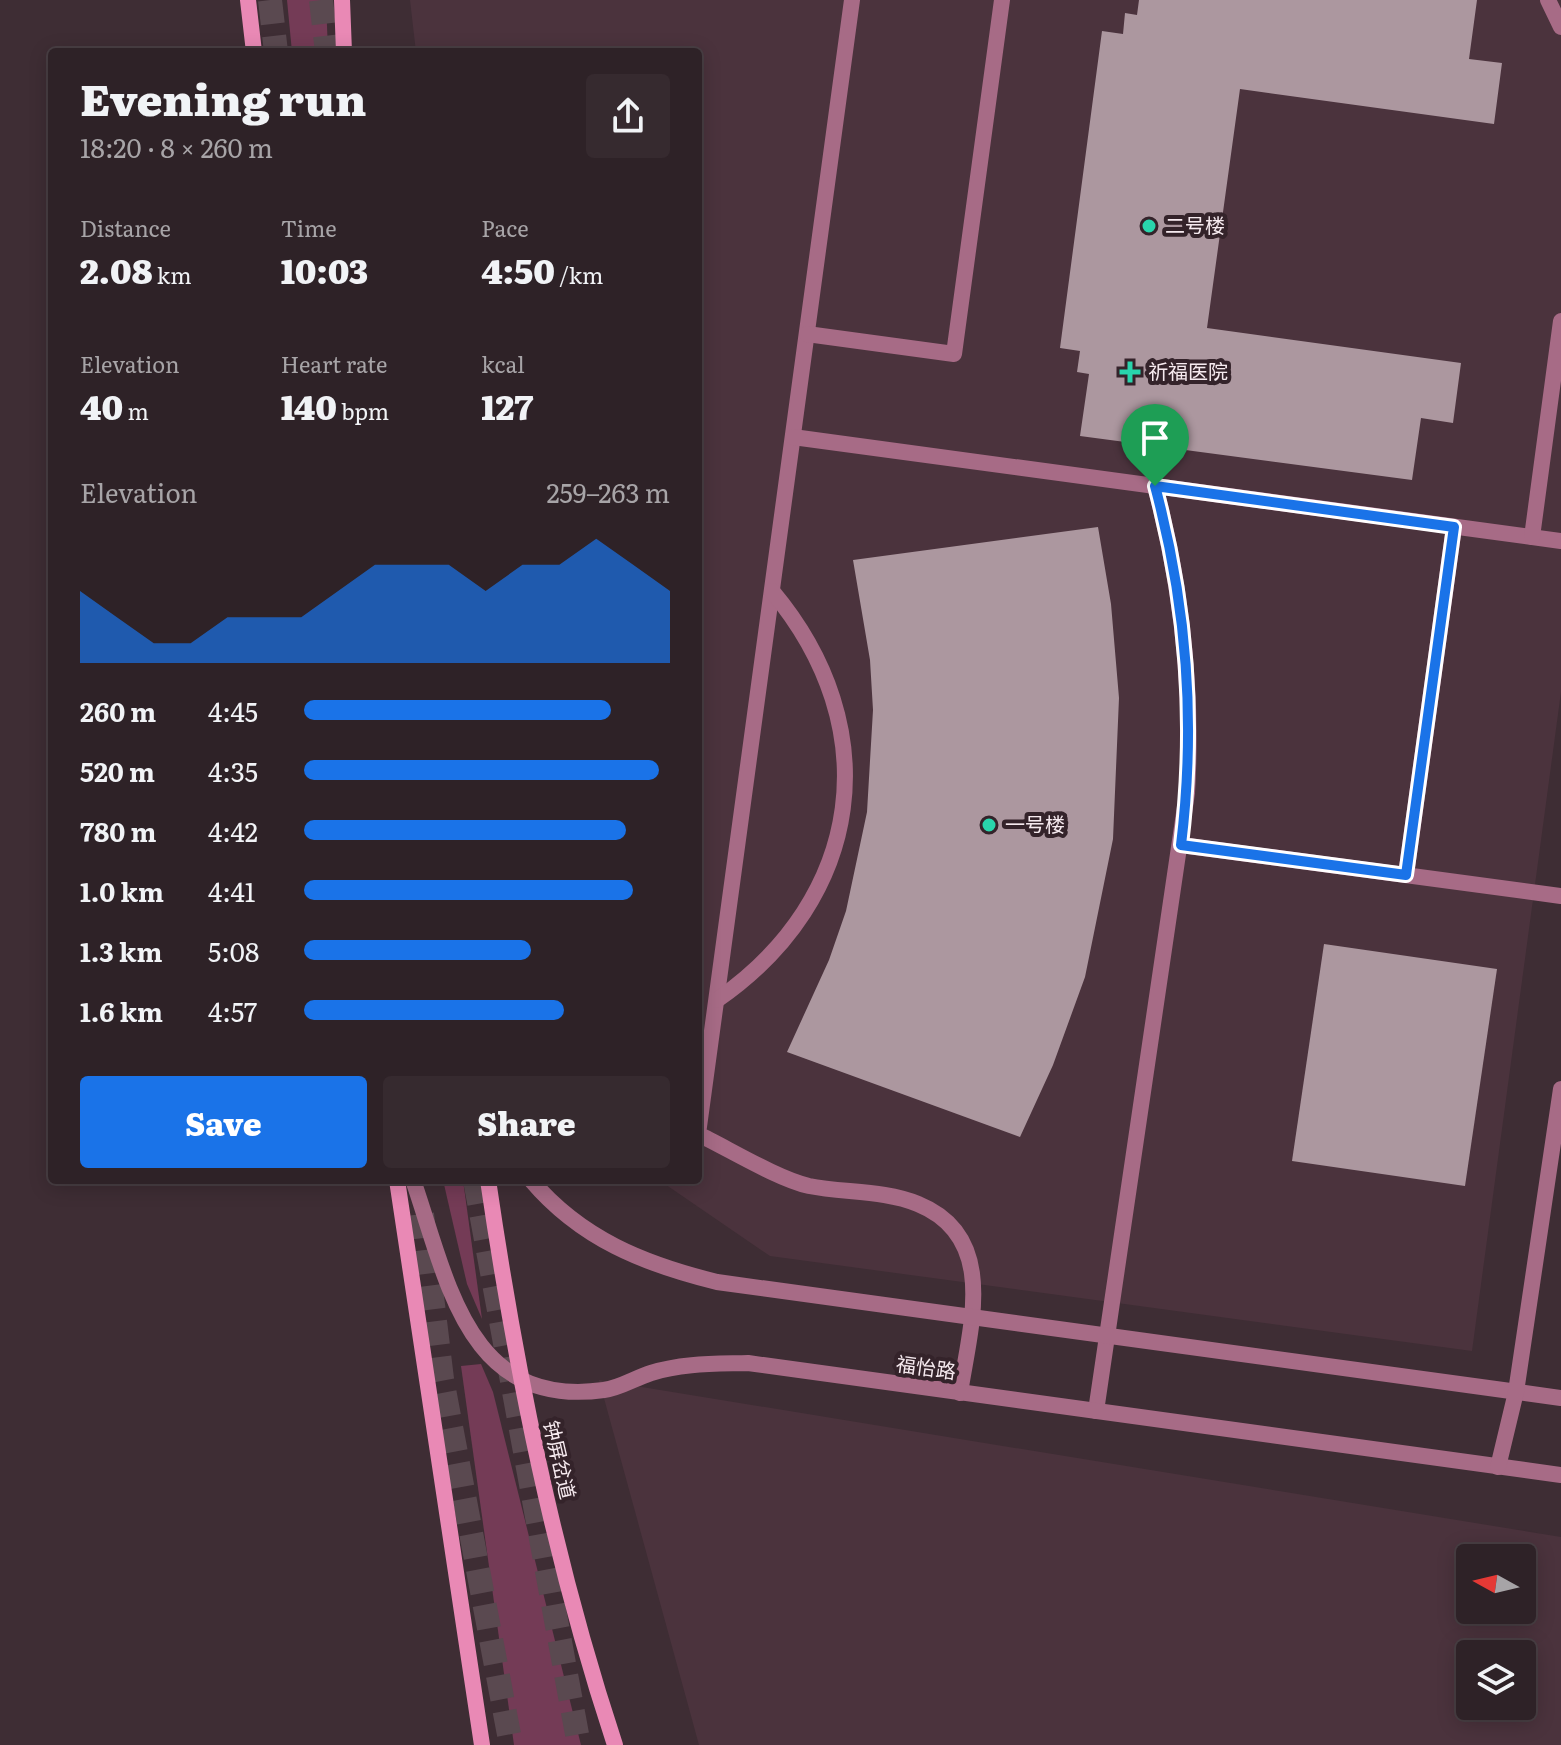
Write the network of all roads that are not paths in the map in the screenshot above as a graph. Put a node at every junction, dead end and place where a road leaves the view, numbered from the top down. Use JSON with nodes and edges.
{"nodes":[{"id":1,"x":248,"y":0,"type":"edge"},
{"id":2,"x":342,"y":0,"type":"edge"},
{"id":3,"x":852,"y":0,"type":"edge"},
{"id":4,"x":1002,"y":0,"type":"edge"},
{"id":5,"x":1548,"y":0,"type":"edge"},
{"id":6,"x":1561,"y":27,"type":"edge"},
{"id":7,"x":254,"y":48,"type":"edge"},
{"id":8,"x":344,"y":48,"type":"edge"},
{"id":9,"x":1561,"y":321,"type":"edge"},
{"id":10,"x":807,"y":334,"type":"junction"},
{"id":11,"x":793,"y":437,"type":"junction"},
{"id":12,"x":1155,"y":486,"type":"junction"},
{"id":13,"x":1454,"y":527,"type":"junction"},
{"id":14,"x":1532,"y":537,"type":"junction"},
{"id":15,"x":1561,"y":541,"type":"edge"},
{"id":16,"x":772,"y":591,"type":"junction"},
{"id":17,"x":1181,"y":845,"type":"junction"},
{"id":18,"x":1406,"y":875,"type":"junction"},
{"id":19,"x":1561,"y":896,"type":"edge"},
{"id":20,"x":717,"y":1000,"type":"junction"},
{"id":21,"x":1561,"y":1089,"type":"edge"},
{"id":22,"x":702,"y":1106,"type":"edge"},
{"id":23,"x":702,"y":1136,"type":"edge"},
{"id":24,"x":398,"y":1184,"type":"edge"},
{"id":25,"x":414,"y":1184,"type":"edge"},
{"id":26,"x":489,"y":1184,"type":"edge"},
{"id":27,"x":534,"y":1184,"type":"edge"},
{"id":28,"x":972,"y":1317,"type":"junction"},
{"id":29,"x":1107,"y":1336,"type":"junction"},
{"id":30,"x":520,"y":1380,"type":"junction"},
{"id":31,"x":1516,"y":1392,"type":"junction"},
{"id":32,"x":960,"y":1393,"type":"junction"},
{"id":33,"x":1561,"y":1398,"type":"edge"},
{"id":34,"x":1096,"y":1411,"type":"junction"},
{"id":35,"x":1498,"y":1467,"type":"junction"},
{"id":36,"x":1561,"y":1475,"type":"edge"},
{"id":37,"x":482,"y":1745,"type":"edge"},
{"id":38,"x":615,"y":1745,"type":"edge"}],
"edges":[{"from":1,"to":7,"type":"main road"},
{"from":2,"to":8,"type":"main road"},
{"from":3,"to":10,"type":"street"},
{"from":4,"to":10,"type":"street"},
{"from":5,"to":6,"type":"street"},
{"from":9,"to":14,"type":"street"},
{"from":10,"to":11,"type":"street"},
{"from":11,"to":12,"type":"street"},
{"from":11,"to":16,"type":"street"},
{"from":12,"to":13,"type":"street"},
{"from":12,"to":17,"type":"street"},
{"from":13,"to":14,"type":"street"},
{"from":13,"to":18,"type":"street"},
{"from":14,"to":15,"type":"street"},
{"from":16,"to":20,"type":"street"},
{"from":16,"to":20,"type":"street"},
{"from":17,"to":18,"type":"street"},
{"from":17,"to":29,"type":"street"},
{"from":18,"to":19,"type":"street"},
{"from":20,"to":22,"type":"street"},
{"from":21,"to":31,"type":"street"},
{"from":23,"to":28,"type":"street"},
{"from":24,"to":37,"type":"main road"},
{"from":25,"to":30,"type":"street","name":"福怡路"},
{"from":26,"to":30,"type":"main road","name":"钟屏岔道"},
{"from":27,"to":28,"type":"street"},
{"from":28,"to":29,"type":"street"},
{"from":28,"to":32,"type":"street"},
{"from":29,"to":31,"type":"street"},
{"from":29,"to":34,"type":"street"},
{"from":30,"to":32,"type":"street","name":"福怡路"},
{"from":30,"to":38,"type":"main road","name":"钟屏岔道"},
{"from":31,"to":33,"type":"street"},
{"from":31,"to":35,"type":"street"},
{"from":32,"to":34,"type":"street","name":"福怡路"},
{"from":34,"to":35,"type":"street","name":"福怡路"},
{"from":35,"to":36,"type":"street","name":"福怡路"}]}
